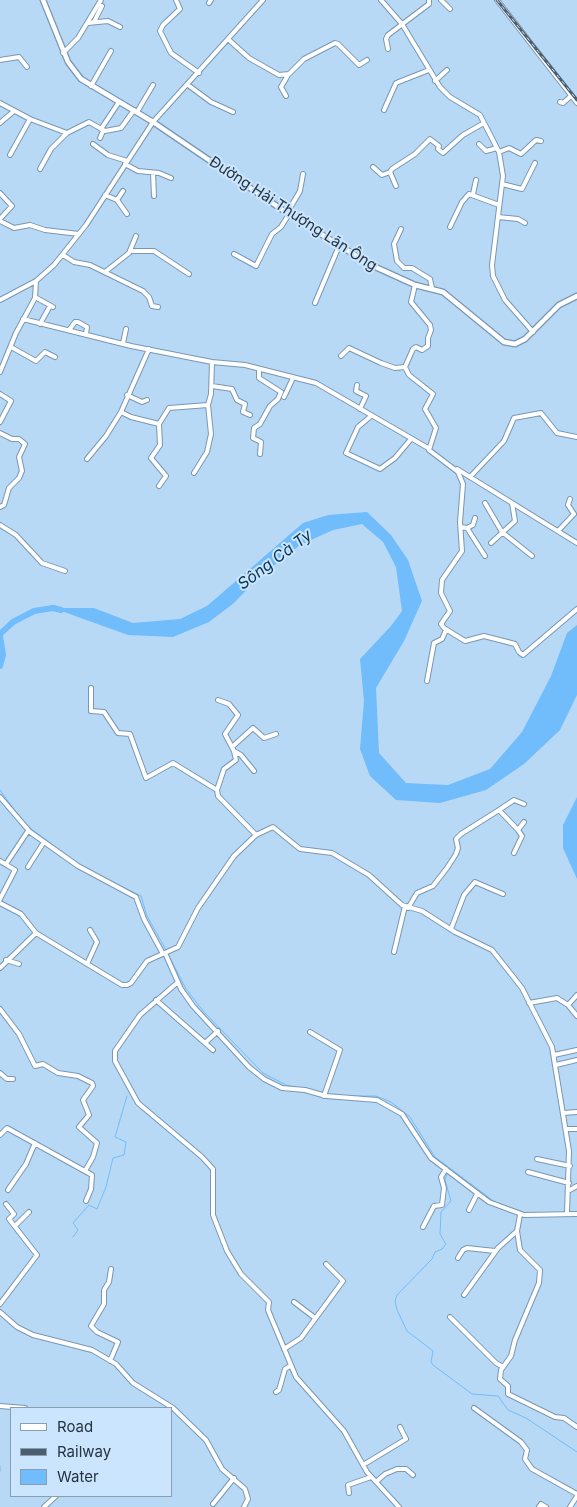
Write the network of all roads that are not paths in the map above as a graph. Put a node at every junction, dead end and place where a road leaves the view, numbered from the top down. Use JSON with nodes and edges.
{"nodes":[{"id":1,"x":43,"y":0,"type":"edge"},
{"id":2,"x":101,"y":0,"type":"edge"},
{"id":3,"x":176,"y":0,"type":"edge"},
{"id":4,"x":262,"y":0,"type":"edge"},
{"id":5,"x":381,"y":0,"type":"edge"},
{"id":6,"x":441,"y":0,"type":"edge"},
{"id":7,"x":497,"y":0,"type":"edge"},
{"id":8,"x":430,"y":1,"type":"edge"},
{"id":9,"x":102,"y":6,"type":"dead end"},
{"id":10,"x":450,"y":9,"type":"dead end"},
{"id":11,"x":94,"y":22,"type":"junction"},
{"id":12,"x":88,"y":23,"type":"junction"},
{"id":13,"x":402,"y":24,"type":"junction"},
{"id":14,"x":120,"y":27,"type":"dead end"},
{"id":15,"x":229,"y":40,"type":"junction"},
{"id":16,"x":388,"y":49,"type":"dead end"},
{"id":17,"x":111,"y":51,"type":"dead end"},
{"id":18,"x":63,"y":53,"type":"junction"},
{"id":19,"x":0,"y":60,"type":"edge"},
{"id":20,"x":367,"y":60,"type":"dead end"},
{"id":21,"x":27,"y":67,"type":"dead end"},
{"id":22,"x":429,"y":70,"type":"junction"},
{"id":23,"x":448,"y":70,"type":"dead end"},
{"id":24,"x":199,"y":73,"type":"junction"},
{"id":25,"x":288,"y":75,"type":"junction"},
{"id":26,"x":435,"y":81,"type":"junction"},
{"id":27,"x":153,"y":85,"type":"dead end"},
{"id":28,"x":188,"y":85,"type":"junction"},
{"id":29,"x":91,"y":86,"type":"junction"},
{"id":30,"x":286,"y":96,"type":"dead end"},
{"id":31,"x":571,"y":96,"type":"junction"},
{"id":32,"x":119,"y":102,"type":"junction"},
{"id":33,"x":560,"y":102,"type":"dead end"},
{"id":34,"x":577,"y":102,"type":"edge"},
{"id":35,"x":0,"y":103,"type":"edge"},
{"id":36,"x":384,"y":110,"type":"dead end"},
{"id":37,"x":14,"y":111,"type":"junction"},
{"id":38,"x":136,"y":111,"type":"junction"},
{"id":39,"x":233,"y":112,"type":"dead end"},
{"id":40,"x":30,"y":119,"type":"junction"},
{"id":41,"x":0,"y":122,"type":"edge"},
{"id":42,"x":153,"y":122,"type":"junction"},
{"id":43,"x":484,"y":123,"type":"junction"},
{"id":44,"x":102,"y":130,"type":"junction"},
{"id":45,"x":66,"y":133,"type":"junction"},
{"id":46,"x":100,"y":138,"type":"dead end"},
{"id":47,"x":541,"y":141,"type":"dead end"},
{"id":48,"x":93,"y":144,"type":"dead end"},
{"id":49,"x":479,"y":144,"type":"dead end"},
{"id":50,"x":498,"y":150,"type":"junction"},
{"id":51,"x":10,"y":155,"type":"dead end"},
{"id":52,"x":126,"y":162,"type":"junction"},
{"id":53,"x":535,"y":163,"type":"dead end"},
{"id":54,"x":373,"y":167,"type":"dead end"},
{"id":55,"x":40,"y":169,"type":"dead end"},
{"id":56,"x":390,"y":172,"type":"junction"},
{"id":57,"x":153,"y":173,"type":"junction"},
{"id":58,"x":303,"y":174,"type":"dead end"},
{"id":59,"x":171,"y":178,"type":"dead end"},
{"id":60,"x":476,"y":180,"type":"dead end"},
{"id":61,"x":502,"y":184,"type":"junction"},
{"id":62,"x":396,"y":186,"type":"dead end"},
{"id":63,"x":123,"y":191,"type":"dead end"},
{"id":64,"x":0,"y":193,"type":"edge"},
{"id":65,"x":474,"y":194,"type":"junction"},
{"id":66,"x":105,"y":195,"type":"junction"},
{"id":67,"x":154,"y":196,"type":"dead end"},
{"id":68,"x":117,"y":200,"type":"junction"},
{"id":69,"x":499,"y":205,"type":"junction"},
{"id":70,"x":127,"y":214,"type":"dead end"},
{"id":71,"x":288,"y":214,"type":"junction"},
{"id":72,"x":498,"y":217,"type":"junction"},
{"id":73,"x":0,"y":220,"type":"edge"},
{"id":74,"x":526,"y":223,"type":"dead end"},
{"id":75,"x":450,"y":227,"type":"dead end"},
{"id":76,"x":401,"y":228,"type":"dead end"},
{"id":77,"x":79,"y":234,"type":"junction"},
{"id":78,"x":136,"y":236,"type":"dead end"},
{"id":79,"x":339,"y":246,"type":"junction"},
{"id":80,"x":130,"y":251,"type":"junction"},
{"id":81,"x":234,"y":254,"type":"dead end"},
{"id":82,"x":63,"y":255,"type":"junction"},
{"id":83,"x":104,"y":272,"type":"junction"},
{"id":84,"x":189,"y":274,"type":"dead end"},
{"id":85,"x":36,"y":281,"type":"junction"},
{"id":86,"x":415,"y":285,"type":"junction"},
{"id":87,"x":432,"y":288,"type":"junction"},
{"id":88,"x":577,"y":296,"type":"edge"},
{"id":89,"x":35,"y":297,"type":"junction"},
{"id":90,"x":0,"y":300,"type":"edge"},
{"id":91,"x":316,"y":303,"type":"dead end"},
{"id":92,"x":158,"y":307,"type":"dead end"},
{"id":93,"x":23,"y":319,"type":"junction"},
{"id":94,"x":40,"y":324,"type":"junction"},
{"id":95,"x":126,"y":329,"type":"dead end"},
{"id":96,"x":69,"y":330,"type":"junction"},
{"id":97,"x":533,"y":332,"type":"junction"},
{"id":98,"x":86,"y":334,"type":"junction"},
{"id":99,"x":123,"y":343,"type":"junction"},
{"id":100,"x":10,"y":347,"type":"junction"},
{"id":101,"x":149,"y":349,"type":"junction"},
{"id":102,"x":341,"y":356,"type":"dead end"},
{"id":103,"x":55,"y":357,"type":"dead end"},
{"id":104,"x":212,"y":362,"type":"junction"},
{"id":105,"x":405,"y":367,"type":"junction"},
{"id":106,"x":259,"y":370,"type":"junction"},
{"id":107,"x":0,"y":372,"type":"edge"},
{"id":108,"x":293,"y":378,"type":"junction"},
{"id":109,"x":357,"y":385,"type":"dead end"},
{"id":110,"x":212,"y":386,"type":"junction"},
{"id":111,"x":0,"y":394,"type":"edge"},
{"id":112,"x":127,"y":395,"type":"junction"},
{"id":113,"x":284,"y":397,"type":"dead end"},
{"id":114,"x":147,"y":400,"type":"dead end"},
{"id":115,"x":208,"y":405,"type":"junction"},
{"id":116,"x":360,"y":409,"type":"junction"},
{"id":117,"x":121,"y":412,"type":"junction"},
{"id":118,"x":250,"y":415,"type":"dead end"},
{"id":119,"x":371,"y":416,"type":"junction"},
{"id":120,"x":0,"y":422,"type":"edge"},
{"id":121,"x":159,"y":424,"type":"junction"},
{"id":122,"x":0,"y":433,"type":"edge"},
{"id":123,"x":577,"y":438,"type":"edge"},
{"id":124,"x":411,"y":439,"type":"junction"},
{"id":125,"x":428,"y":448,"type":"junction"},
{"id":126,"x":260,"y":454,"type":"dead end"},
{"id":127,"x":87,"y":459,"type":"dead end"},
{"id":128,"x":450,"y":465,"type":"junction"},
{"id":129,"x":194,"y":473,"type":"dead end"},
{"id":130,"x":470,"y":477,"type":"junction"},
{"id":131,"x":159,"y":486,"type":"dead end"},
{"id":132,"x":570,"y":500,"type":"dead end"},
{"id":133,"x":512,"y":502,"type":"junction"},
{"id":134,"x":485,"y":504,"type":"dead end"},
{"id":135,"x":0,"y":507,"type":"edge"},
{"id":136,"x":523,"y":509,"type":"junction"},
{"id":137,"x":514,"y":513,"type":"junction"},
{"id":138,"x":575,"y":514,"type":"edge"},
{"id":139,"x":475,"y":518,"type":"dead end"},
{"id":140,"x":0,"y":525,"type":"edge"},
{"id":141,"x":461,"y":528,"type":"junction"},
{"id":142,"x":468,"y":528,"type":"junction"},
{"id":143,"x":558,"y":531,"type":"junction"},
{"id":144,"x":502,"y":532,"type":"junction"},
{"id":145,"x":577,"y":542,"type":"edge"},
{"id":146,"x":491,"y":543,"type":"dead end"},
{"id":147,"x":485,"y":556,"type":"dead end"},
{"id":148,"x":532,"y":556,"type":"dead end"},
{"id":149,"x":65,"y":571,"type":"dead end"},
{"id":150,"x":577,"y":609,"type":"edge"},
{"id":151,"x":446,"y":630,"type":"junction"},
{"id":152,"x":426,"y":681,"type":"dead end"},
{"id":153,"x":92,"y":688,"type":"dead end"},
{"id":154,"x":218,"y":700,"type":"dead end"},
{"id":155,"x":276,"y":734,"type":"dead end"},
{"id":156,"x":233,"y":749,"type":"junction"},
{"id":157,"x":254,"y":770,"type":"dead end"},
{"id":158,"x":218,"y":790,"type":"junction"},
{"id":159,"x":0,"y":797,"type":"edge"},
{"id":160,"x":524,"y":804,"type":"dead end"},
{"id":161,"x":499,"y":810,"type":"junction"},
{"id":162,"x":524,"y":822,"type":"dead end"},
{"id":163,"x":518,"y":830,"type":"junction"},
{"id":164,"x":28,"y":831,"type":"junction"},
{"id":165,"x":256,"y":835,"type":"junction"},
{"id":166,"x":44,"y":842,"type":"junction"},
{"id":167,"x":514,"y":853,"type":"dead end"},
{"id":168,"x":0,"y":861,"type":"edge"},
{"id":169,"x":6,"y":864,"type":"junction"},
{"id":170,"x":28,"y":867,"type":"dead end"},
{"id":171,"x":0,"y":883,"type":"edge"},
{"id":172,"x":6,"y":886,"type":"junction"},
{"id":173,"x":503,"y":894,"type":"dead end"},
{"id":174,"x":0,"y":901,"type":"edge"},
{"id":175,"x":407,"y":907,"type":"junction"},
{"id":176,"x":451,"y":929,"type":"junction"},
{"id":177,"x":90,"y":930,"type":"dead end"},
{"id":178,"x":36,"y":933,"type":"junction"},
{"id":179,"x":394,"y":952,"type":"dead end"},
{"id":180,"x":164,"y":953,"type":"junction"},
{"id":181,"x":6,"y":960,"type":"junction"},
{"id":182,"x":19,"y":964,"type":"dead end"},
{"id":183,"x":87,"y":964,"type":"junction"},
{"id":184,"x":0,"y":968,"type":"edge"},
{"id":185,"x":178,"y":982,"type":"junction"},
{"id":186,"x":577,"y":995,"type":"edge"},
{"id":187,"x":156,"y":1000,"type":"junction"},
{"id":188,"x":529,"y":1003,"type":"junction"},
{"id":189,"x":568,"y":1005,"type":"junction"},
{"id":190,"x":0,"y":1009,"type":"edge"},
{"id":191,"x":577,"y":1016,"type":"edge"},
{"id":192,"x":218,"y":1031,"type":"junction"},
{"id":193,"x":310,"y":1032,"type":"dead end"},
{"id":194,"x":205,"y":1043,"type":"junction"},
{"id":195,"x":213,"y":1050,"type":"dead end"},
{"id":196,"x":577,"y":1050,"type":"edge"},
{"id":197,"x":554,"y":1055,"type":"junction"},
{"id":198,"x":577,"y":1060,"type":"edge"},
{"id":199,"x":556,"y":1065,"type":"junction"},
{"id":200,"x":0,"y":1074,"type":"edge"},
{"id":201,"x":13,"y":1080,"type":"dead end"},
{"id":202,"x":325,"y":1094,"type":"junction"},
{"id":203,"x":563,"y":1112,"type":"junction"},
{"id":204,"x":577,"y":1112,"type":"edge"},
{"id":205,"x":566,"y":1129,"type":"junction"},
{"id":206,"x":577,"y":1129,"type":"edge"},
{"id":207,"x":0,"y":1135,"type":"edge"},
{"id":208,"x":35,"y":1143,"type":"junction"},
{"id":209,"x":537,"y":1159,"type":"dead end"},
{"id":210,"x":570,"y":1166,"type":"junction"},
{"id":211,"x":446,"y":1169,"type":"junction"},
{"id":212,"x":85,"y":1171,"type":"junction"},
{"id":213,"x":528,"y":1172,"type":"dead end"},
{"id":214,"x":569,"y":1183,"type":"junction"},
{"id":215,"x":577,"y":1186,"type":"edge"},
{"id":216,"x":8,"y":1190,"type":"dead end"},
{"id":217,"x":568,"y":1191,"type":"junction"},
{"id":218,"x":477,"y":1194,"type":"junction"},
{"id":219,"x":86,"y":1201,"type":"dead end"},
{"id":220,"x":6,"y":1204,"type":"dead end"},
{"id":221,"x":469,"y":1210,"type":"dead end"},
{"id":222,"x":567,"y":1211,"type":"junction"},
{"id":223,"x":29,"y":1212,"type":"dead end"},
{"id":224,"x":520,"y":1214,"type":"junction"},
{"id":225,"x":577,"y":1214,"type":"edge"},
{"id":226,"x":15,"y":1226,"type":"junction"},
{"id":227,"x":423,"y":1227,"type":"dead end"},
{"id":228,"x":517,"y":1231,"type":"junction"},
{"id":229,"x":495,"y":1251,"type":"junction"},
{"id":230,"x":458,"y":1258,"type":"dead end"},
{"id":231,"x":326,"y":1264,"type":"dead end"},
{"id":232,"x":111,"y":1269,"type":"dead end"},
{"id":233,"x":464,"y":1295,"type":"dead end"},
{"id":234,"x":294,"y":1302,"type":"dead end"},
{"id":235,"x":0,"y":1304,"type":"edge"},
{"id":236,"x":0,"y":1312,"type":"edge"},
{"id":237,"x":450,"y":1317,"type":"dead end"},
{"id":238,"x":315,"y":1318,"type":"junction"},
{"id":239,"x":284,"y":1349,"type":"junction"},
{"id":240,"x":110,"y":1361,"type":"junction"},
{"id":241,"x":290,"y":1366,"type":"junction"},
{"id":242,"x":503,"y":1367,"type":"junction"},
{"id":243,"x":276,"y":1392,"type":"dead end"},
{"id":244,"x":0,"y":1406,"type":"edge"},
{"id":245,"x":12,"y":1407,"type":"edge"},
{"id":246,"x":170,"y":1407,"type":"edge"},
{"id":247,"x":172,"y":1408,"type":"edge"},
{"id":248,"x":474,"y":1408,"type":"dead end"},
{"id":249,"x":400,"y":1427,"type":"dead end"},
{"id":250,"x":577,"y":1427,"type":"edge"},
{"id":251,"x":363,"y":1465,"type":"junction"},
{"id":252,"x":414,"y":1475,"type":"dead end"},
{"id":253,"x":372,"y":1477,"type":"junction"},
{"id":254,"x":234,"y":1478,"type":"junction"},
{"id":255,"x":376,"y":1482,"type":"junction"},
{"id":256,"x":348,"y":1493,"type":"dead end"},
{"id":257,"x":577,"y":1495,"type":"edge"},
{"id":258,"x":55,"y":1497,"type":"edge"},
{"id":259,"x":213,"y":1504,"type":"dead end"},
{"id":260,"x":44,"y":1507,"type":"edge"},
{"id":261,"x":244,"y":1507,"type":"edge"},
{"id":262,"x":399,"y":1507,"type":"edge"},
{"id":263,"x":539,"y":1507,"type":"edge"},
{"id":264,"x":546,"y":1507,"type":"edge"},
{"id":265,"x":570,"y":1507,"type":"edge"}],
"edges":[{"from":1,"to":18,"type":"street","name":"Đường Hải Thượng Lãn Ông"},
{"from":2,"to":12,"type":"street"},
{"from":3,"to":24,"type":"street"},
{"from":4,"to":15,"type":"street"},
{"from":5,"to":13,"type":"street"},
{"from":6,"to":10,"type":"street"},
{"from":7,"to":31,"type":"street"},
{"from":8,"to":13,"type":"street"},
{"from":9,"to":11,"type":"street"},
{"from":11,"to":12,"type":"street"},
{"from":11,"to":14,"type":"street"},
{"from":12,"to":18,"type":"street"},
{"from":13,"to":16,"type":"street"},
{"from":13,"to":22,"type":"street"},
{"from":15,"to":24,"type":"street"},
{"from":15,"to":25,"type":"street"},
{"from":17,"to":29,"type":"street"},
{"from":18,"to":29,"type":"street","name":"Đường Hải Thượng Lãn Ông"},
{"from":19,"to":21,"type":"street"},
{"from":20,"to":25,"type":"street"},
{"from":22,"to":26,"type":"street"},
{"from":22,"to":36,"type":"street"},
{"from":23,"to":26,"type":"street"},
{"from":24,"to":28,"type":"street"},
{"from":25,"to":30,"type":"street"},
{"from":26,"to":43,"type":"street"},
{"from":27,"to":38,"type":"street"},
{"from":28,"to":39,"type":"street"},
{"from":28,"to":42,"type":"street"},
{"from":29,"to":32,"type":"street","name":"Đường Hải Thượng Lãn Ông"},
{"from":31,"to":33,"type":"street"},
{"from":31,"to":34,"type":"street"},
{"from":32,"to":38,"type":"street","name":"Đường Hải Thượng Lãn Ông"},
{"from":32,"to":44,"type":"street"},
{"from":35,"to":37,"type":"street"},
{"from":37,"to":40,"type":"street"},
{"from":37,"to":41,"type":"street"},
{"from":38,"to":42,"type":"street","name":"Đường Hải Thượng Lãn Ông"},
{"from":38,"to":44,"type":"street"},
{"from":40,"to":45,"type":"street"},
{"from":40,"to":51,"type":"street"},
{"from":42,"to":52,"type":"street"},
{"from":42,"to":71,"type":"street","name":"Đường Hải Thượng Lãn Ông"},
{"from":43,"to":50,"type":"street"},
{"from":43,"to":56,"type":"street"},
{"from":44,"to":45,"type":"street"},
{"from":44,"to":46,"type":"street"},
{"from":45,"to":55,"type":"street"},
{"from":47,"to":50,"type":"street"},
{"from":48,"to":52,"type":"street"},
{"from":49,"to":50,"type":"street"},
{"from":50,"to":61,"type":"street"},
{"from":52,"to":57,"type":"street"},
{"from":52,"to":66,"type":"street"},
{"from":53,"to":61,"type":"street"},
{"from":54,"to":56,"type":"street"},
{"from":56,"to":62,"type":"street"},
{"from":57,"to":59,"type":"street"},
{"from":57,"to":67,"type":"street"},
{"from":58,"to":71,"type":"street"},
{"from":60,"to":65,"type":"street"},
{"from":61,"to":69,"type":"street"},
{"from":63,"to":68,"type":"street"},
{"from":64,"to":73,"type":"street"},
{"from":65,"to":69,"type":"street"},
{"from":65,"to":75,"type":"street"},
{"from":66,"to":68,"type":"street"},
{"from":66,"to":77,"type":"street"},
{"from":68,"to":70,"type":"street"},
{"from":69,"to":72,"type":"street"},
{"from":71,"to":79,"type":"street","name":"Đường Hải Thượng Lãn Ông"},
{"from":71,"to":81,"type":"street"},
{"from":72,"to":74,"type":"street"},
{"from":72,"to":97,"type":"street"},
{"from":73,"to":77,"type":"street"},
{"from":76,"to":87,"type":"street"},
{"from":77,"to":82,"type":"street"},
{"from":78,"to":80,"type":"street"},
{"from":79,"to":86,"type":"street","name":"Đường Hải Thượng Lãn Ông"},
{"from":79,"to":91,"type":"street"},
{"from":80,"to":83,"type":"street"},
{"from":80,"to":84,"type":"street"},
{"from":82,"to":83,"type":"street"},
{"from":82,"to":85,"type":"street"},
{"from":83,"to":92,"type":"street"},
{"from":85,"to":89,"type":"street"},
{"from":85,"to":90,"type":"street"},
{"from":86,"to":87,"type":"street","name":"Đường Hải Thượng Lãn Ông"},
{"from":86,"to":105,"type":"street"},
{"from":87,"to":97,"type":"street","name":"Đường Hải Thượng Lãn Ông"},
{"from":88,"to":97,"type":"street","name":"Đường Hải Thượng Lãn Ông"},
{"from":89,"to":93,"type":"street"},
{"from":89,"to":94,"type":"street"},
{"from":93,"to":94,"type":"street"},
{"from":93,"to":100,"type":"street"},
{"from":94,"to":96,"type":"street"},
{"from":95,"to":99,"type":"street"},
{"from":96,"to":98,"type":"street"},
{"from":96,"to":98,"type":"street"},
{"from":98,"to":99,"type":"street"},
{"from":99,"to":101,"type":"street"},
{"from":100,"to":103,"type":"street"},
{"from":100,"to":107,"type":"street"},
{"from":101,"to":104,"type":"street"},
{"from":101,"to":112,"type":"street"},
{"from":102,"to":105,"type":"street"},
{"from":104,"to":106,"type":"street"},
{"from":104,"to":110,"type":"street"},
{"from":105,"to":125,"type":"street"},
{"from":106,"to":108,"type":"street"},
{"from":106,"to":126,"type":"street"},
{"from":108,"to":113,"type":"street"},
{"from":108,"to":116,"type":"street"},
{"from":109,"to":116,"type":"street"},
{"from":110,"to":115,"type":"street"},
{"from":110,"to":118,"type":"street"},
{"from":111,"to":120,"type":"street"},
{"from":112,"to":114,"type":"street"},
{"from":112,"to":117,"type":"street"},
{"from":115,"to":121,"type":"street"},
{"from":115,"to":129,"type":"street"},
{"from":116,"to":119,"type":"street"},
{"from":117,"to":121,"type":"street"},
{"from":117,"to":127,"type":"street"},
{"from":119,"to":124,"type":"street"},
{"from":119,"to":124,"type":"street"},
{"from":121,"to":131,"type":"street"},
{"from":122,"to":135,"type":"street"},
{"from":123,"to":130,"type":"street"},
{"from":124,"to":125,"type":"street"},
{"from":125,"to":128,"type":"street"},
{"from":128,"to":130,"type":"street"},
{"from":128,"to":141,"type":"street"},
{"from":130,"to":133,"type":"street"},
{"from":132,"to":138,"type":"street"},
{"from":133,"to":136,"type":"street"},
{"from":133,"to":137,"type":"street"},
{"from":134,"to":144,"type":"street"},
{"from":136,"to":137,"type":"street"},
{"from":136,"to":143,"type":"street"},
{"from":137,"to":144,"type":"street"},
{"from":138,"to":143,"type":"street"},
{"from":139,"to":142,"type":"street"},
{"from":140,"to":149,"type":"street"},
{"from":141,"to":142,"type":"street"},
{"from":141,"to":151,"type":"street"},
{"from":142,"to":147,"type":"street"},
{"from":143,"to":145,"type":"street"},
{"from":144,"to":146,"type":"street"},
{"from":144,"to":148,"type":"street"},
{"from":150,"to":151,"type":"street"},
{"from":151,"to":152,"type":"street"},
{"from":153,"to":158,"type":"street"},
{"from":154,"to":156,"type":"street"},
{"from":155,"to":156,"type":"street"},
{"from":156,"to":157,"type":"street"},
{"from":156,"to":158,"type":"street"},
{"from":158,"to":165,"type":"street"},
{"from":159,"to":164,"type":"street"},
{"from":160,"to":161,"type":"street"},
{"from":161,"to":163,"type":"street"},
{"from":161,"to":175,"type":"street"},
{"from":162,"to":163,"type":"street"},
{"from":163,"to":167,"type":"street"},
{"from":164,"to":166,"type":"street"},
{"from":164,"to":169,"type":"street"},
{"from":165,"to":175,"type":"street"},
{"from":165,"to":180,"type":"street"},
{"from":166,"to":170,"type":"street"},
{"from":166,"to":180,"type":"street"},
{"from":168,"to":169,"type":"street"},
{"from":169,"to":172,"type":"street"},
{"from":171,"to":172,"type":"street"},
{"from":172,"to":174,"type":"street"},
{"from":173,"to":176,"type":"street"},
{"from":174,"to":178,"type":"street"},
{"from":175,"to":176,"type":"street"},
{"from":175,"to":179,"type":"street"},
{"from":176,"to":188,"type":"street"},
{"from":177,"to":183,"type":"street"},
{"from":178,"to":181,"type":"street"},
{"from":178,"to":183,"type":"street"},
{"from":180,"to":183,"type":"street"},
{"from":180,"to":185,"type":"street"},
{"from":181,"to":182,"type":"street"},
{"from":181,"to":184,"type":"street"},
{"from":185,"to":187,"type":"street"},
{"from":185,"to":192,"type":"street"},
{"from":186,"to":189,"type":"street"},
{"from":187,"to":194,"type":"street"},
{"from":187,"to":239,"type":"street"},
{"from":188,"to":189,"type":"street"},
{"from":188,"to":197,"type":"street"},
{"from":189,"to":191,"type":"street"},
{"from":190,"to":212,"type":"street"},
{"from":192,"to":194,"type":"street"},
{"from":192,"to":202,"type":"street"},
{"from":193,"to":202,"type":"street"},
{"from":194,"to":195,"type":"street"},
{"from":196,"to":197,"type":"street"},
{"from":197,"to":199,"type":"street"},
{"from":198,"to":199,"type":"street"},
{"from":199,"to":203,"type":"street"},
{"from":200,"to":201,"type":"street"},
{"from":202,"to":211,"type":"street"},
{"from":203,"to":204,"type":"street"},
{"from":203,"to":205,"type":"street"},
{"from":205,"to":206,"type":"street"},
{"from":205,"to":210,"type":"street"},
{"from":207,"to":208,"type":"street"},
{"from":208,"to":212,"type":"street"},
{"from":208,"to":216,"type":"street"},
{"from":209,"to":210,"type":"street"},
{"from":210,"to":214,"type":"street"},
{"from":211,"to":218,"type":"street"},
{"from":211,"to":227,"type":"street"},
{"from":212,"to":219,"type":"street"},
{"from":213,"to":214,"type":"street"},
{"from":214,"to":217,"type":"street"},
{"from":215,"to":217,"type":"street"},
{"from":217,"to":222,"type":"street"},
{"from":218,"to":221,"type":"street"},
{"from":218,"to":224,"type":"street"},
{"from":220,"to":226,"type":"street"},
{"from":222,"to":224,"type":"street"},
{"from":222,"to":225,"type":"street"},
{"from":223,"to":226,"type":"street"},
{"from":224,"to":228,"type":"street"},
{"from":226,"to":235,"type":"street"},
{"from":228,"to":229,"type":"street"},
{"from":228,"to":242,"type":"street"},
{"from":229,"to":230,"type":"street"},
{"from":229,"to":233,"type":"street"},
{"from":231,"to":238,"type":"street"},
{"from":232,"to":240,"type":"street"},
{"from":234,"to":238,"type":"street"},
{"from":236,"to":240,"type":"street"},
{"from":237,"to":242,"type":"street"},
{"from":238,"to":239,"type":"street"},
{"from":239,"to":241,"type":"street"},
{"from":240,"to":246,"type":"street"},
{"from":241,"to":243,"type":"street"},
{"from":241,"to":251,"type":"street"},
{"from":242,"to":250,"type":"street"},
{"from":244,"to":245,"type":"street"},
{"from":247,"to":254,"type":"street"},
{"from":248,"to":257,"type":"street"},
{"from":249,"to":251,"type":"street"},
{"from":251,"to":253,"type":"street"},
{"from":252,"to":255,"type":"street"},
{"from":253,"to":255,"type":"street"},
{"from":253,"to":256,"type":"street"},
{"from":254,"to":259,"type":"street"},
{"from":254,"to":261,"type":"street"},
{"from":255,"to":262,"type":"street"},
{"from":257,"to":265,"type":"street"},
{"from":258,"to":260,"type":"street"},
{"from":263,"to":264,"type":"street"}]}
